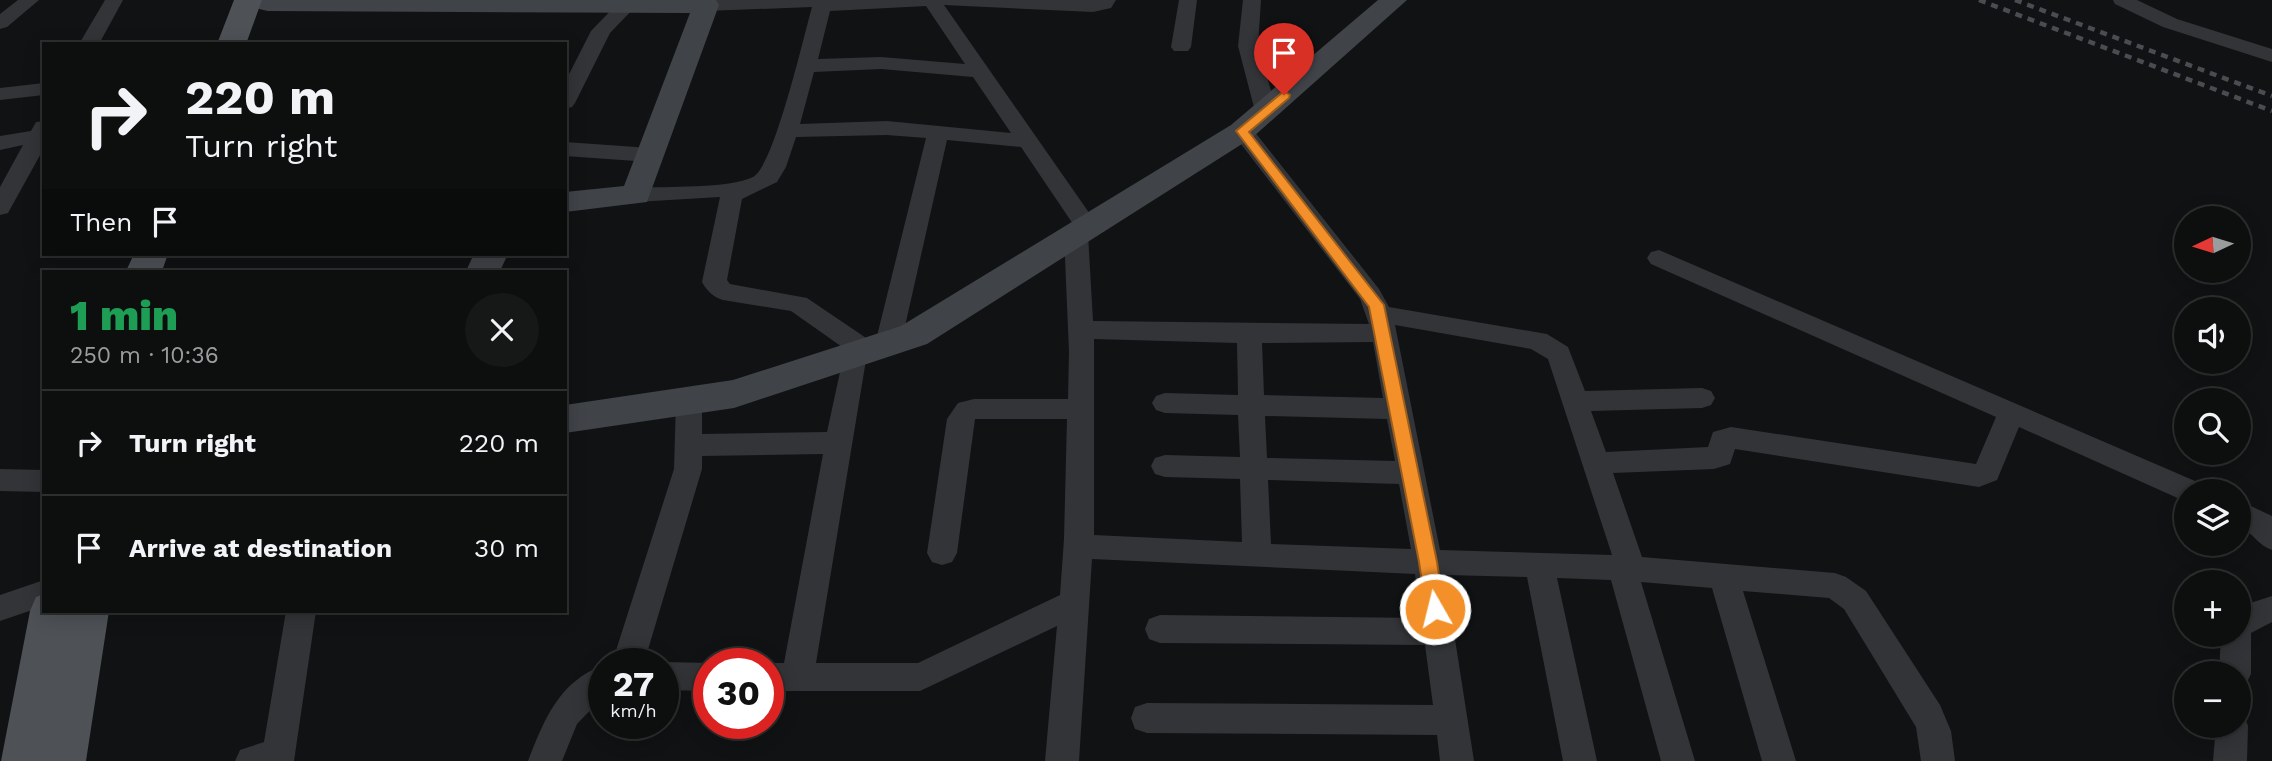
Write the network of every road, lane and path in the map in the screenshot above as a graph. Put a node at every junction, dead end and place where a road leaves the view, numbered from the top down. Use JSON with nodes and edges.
{"nodes":[{"id":1,"x":30,"y":0,"type":"edge"},
{"id":2,"x":114,"y":0,"type":"edge"},
{"id":3,"x":931,"y":0,"type":"edge"},
{"id":4,"x":940,"y":0,"type":"edge"},
{"id":5,"x":951,"y":0,"type":"edge"},
{"id":6,"x":1107,"y":0,"type":"edge"},
{"id":7,"x":1188,"y":0,"type":"edge"},
{"id":8,"x":1252,"y":0,"type":"edge"},
{"id":9,"x":1394,"y":0,"type":"edge"},
{"id":10,"x":2122,"y":0,"type":"edge"},
{"id":11,"x":262,"y":1,"type":"edge"},
{"id":12,"x":1024,"y":1,"type":"edge"},
{"id":13,"x":430,"y":2,"type":"edge"},
{"id":14,"x":543,"y":2,"type":"edge"},
{"id":15,"x":643,"y":3,"type":"edge"},
{"id":16,"x":823,"y":3,"type":"edge"},
{"id":17,"x":706,"y":5,"type":"junction"},
{"id":18,"x":0,"y":23,"type":"edge"},
{"id":19,"x":90,"y":42,"type":"edge"},
{"id":20,"x":232,"y":42,"type":"edge"},
{"id":21,"x":253,"y":42,"type":"edge"},
{"id":22,"x":1181,"y":47,"type":"dead end"},
{"id":23,"x":2272,"y":56,"type":"edge"},
{"id":24,"x":805,"y":66,"type":"junction"},
{"id":25,"x":979,"y":71,"type":"junction"},
{"id":26,"x":42,"y":89,"type":"edge"},
{"id":27,"x":0,"y":94,"type":"edge"},
{"id":28,"x":567,"y":97,"type":"edge"},
{"id":29,"x":1254,"y":121,"type":"junction"},
{"id":30,"x":787,"y":131,"type":"junction"},
{"id":31,"x":42,"y":133,"type":"edge"},
{"id":32,"x":939,"y":133,"type":"junction"},
{"id":33,"x":1027,"y":141,"type":"junction"},
{"id":34,"x":0,"y":143,"type":"edge"},
{"id":35,"x":567,"y":149,"type":"edge"},
{"id":36,"x":650,"y":155,"type":"junction"},
{"id":37,"x":740,"y":190,"type":"junction"},
{"id":38,"x":636,"y":195,"type":"junction"},
{"id":39,"x":567,"y":201,"type":"edge"},
{"id":40,"x":0,"y":208,"type":"edge"},
{"id":41,"x":1081,"y":231,"type":"junction"},
{"id":42,"x":1659,"y":258,"type":"dead end"},
{"id":43,"x":1381,"y":323,"type":"junction"},
{"id":44,"x":1081,"y":330,"type":"junction"},
{"id":45,"x":1249,"y":334,"type":"junction"},
{"id":46,"x":869,"y":350,"type":"junction"},
{"id":47,"x":1702,"y":398,"type":"dead end"},
{"id":48,"x":689,"y":401,"type":"junction"},
{"id":49,"x":1577,"y":401,"type":"junction"},
{"id":50,"x":1165,"y":403,"type":"dead end"},
{"id":51,"x":1251,"y":403,"type":"junction"},
{"id":52,"x":1081,"y":409,"type":"junction"},
{"id":53,"x":1398,"y":409,"type":"junction"},
{"id":54,"x":2011,"y":413,"type":"junction"},
{"id":55,"x":567,"y":419,"type":"edge"},
{"id":56,"x":838,"y":443,"type":"junction"},
{"id":57,"x":690,"y":445,"type":"junction"},
{"id":58,"x":1597,"y":463,"type":"junction"},
{"id":59,"x":1165,"y":466,"type":"dead end"},
{"id":60,"x":1254,"y":467,"type":"junction"},
{"id":61,"x":1410,"y":473,"type":"junction"},
{"id":62,"x":0,"y":480,"type":"edge"},
{"id":63,"x":42,"y":481,"type":"edge"},
{"id":64,"x":2174,"y":484,"type":"edge"},
{"id":65,"x":2251,"y":518,"type":"edge"},
{"id":66,"x":2272,"y":538,"type":"edge"},
{"id":67,"x":1078,"y":546,"type":"junction"},
{"id":68,"x":942,"y":553,"type":"dead end"},
{"id":69,"x":1257,"y":556,"type":"junction"},
{"id":70,"x":1428,"y":562,"type":"junction"},
{"id":71,"x":1539,"y":565,"type":"junction"},
{"id":72,"x":1627,"y":569,"type":"junction"},
{"id":73,"x":1724,"y":577,"type":"junction"},
{"id":74,"x":42,"y":594,"type":"edge"},
{"id":75,"x":1074,"y":603,"type":"junction"},
{"id":76,"x":0,"y":608,"type":"edge"},
{"id":77,"x":2272,"y":609,"type":"edge"},
{"id":78,"x":52,"y":613,"type":"edge"},
{"id":79,"x":87,"y":613,"type":"edge"},
{"id":80,"x":301,"y":613,"type":"edge"},
{"id":81,"x":2251,"y":616,"type":"edge"},
{"id":82,"x":1160,"y":629,"type":"dead end"},
{"id":83,"x":1438,"y":632,"type":"junction"},
{"id":84,"x":633,"y":648,"type":"edge"},
{"id":85,"x":784,"y":674,"type":"edge"},
{"id":86,"x":784,"y":678,"type":"edge"},
{"id":87,"x":588,"y":689,"type":"edge"},
{"id":88,"x":1147,"y":718,"type":"dead end"},
{"id":89,"x":1451,"y":720,"type":"junction"},
{"id":90,"x":2231,"y":738,"type":"edge"},
{"id":91,"x":269,"y":758,"type":"edge"},
{"id":92,"x":26,"y":761,"type":"edge"},
{"id":93,"x":61,"y":761,"type":"edge"},
{"id":94,"x":545,"y":761,"type":"edge"},
{"id":95,"x":1062,"y":761,"type":"edge"},
{"id":96,"x":1457,"y":761,"type":"edge"},
{"id":97,"x":1580,"y":761,"type":"edge"},
{"id":98,"x":1678,"y":761,"type":"edge"},
{"id":99,"x":1779,"y":761,"type":"edge"},
{"id":100,"x":1938,"y":761,"type":"edge"},
{"id":101,"x":2230,"y":761,"type":"edge"}],
"edges":[{"from":1,"to":18,"type":"street"},
{"from":2,"to":19,"type":"street"},
{"from":3,"to":4,"type":"street"},
{"from":3,"to":16,"type":"street"},
{"from":3,"to":25,"type":"street"},
{"from":5,"to":12,"type":"street"},
{"from":6,"to":12,"type":"street"},
{"from":7,"to":22,"type":"street"},
{"from":8,"to":29,"type":"street"},
{"from":9,"to":29,"type":"street"},
{"from":10,"to":23,"type":"street"},
{"from":11,"to":13,"type":"street"},
{"from":11,"to":20,"type":"main road"},
{"from":11,"to":21,"type":"main road"},
{"from":13,"to":14,"type":"street"},
{"from":14,"to":15,"type":"street"},
{"from":15,"to":17,"type":"street"},
{"from":15,"to":28,"type":"street"},
{"from":16,"to":17,"type":"street"},
{"from":16,"to":24,"type":"street"},
{"from":17,"to":36,"type":"street"},
{"from":24,"to":25,"type":"street"},
{"from":24,"to":30,"type":"street"},
{"from":25,"to":33,"type":"street"},
{"from":26,"to":27,"type":"street"},
{"from":29,"to":41,"type":"street"},
{"from":29,"to":43,"type":"street"},
{"from":30,"to":32,"type":"street"},
{"from":30,"to":37,"type":"street"},
{"from":31,"to":34,"type":"street"},
{"from":31,"to":40,"type":"street"},
{"from":32,"to":33,"type":"street"},
{"from":32,"to":46,"type":"street"},
{"from":33,"to":41,"type":"street"},
{"from":35,"to":36,"type":"street"},
{"from":36,"to":38,"type":"street"},
{"from":37,"to":38,"type":"street"},
{"from":37,"to":46,"type":"street"},
{"from":38,"to":39,"type":"street"},
{"from":41,"to":44,"type":"street"},
{"from":41,"to":46,"type":"street"},
{"from":42,"to":54,"type":"street"},
{"from":43,"to":45,"type":"street"},
{"from":43,"to":49,"type":"street"},
{"from":43,"to":53,"type":"street"},
{"from":44,"to":45,"type":"street"},
{"from":44,"to":52,"type":"street"},
{"from":45,"to":51,"type":"street"},
{"from":46,"to":48,"type":"street"},
{"from":46,"to":56,"type":"street"},
{"from":47,"to":49,"type":"street"},
{"from":48,"to":55,"type":"street"},
{"from":48,"to":57,"type":"street"},
{"from":49,"to":58,"type":"street"},
{"from":50,"to":51,"type":"street"},
{"from":51,"to":53,"type":"street"},
{"from":51,"to":60,"type":"street"},
{"from":52,"to":67,"type":"street"},
{"from":52,"to":68,"type":"street"},
{"from":53,"to":61,"type":"street"},
{"from":54,"to":58,"type":"street"},
{"from":54,"to":64,"type":"street"},
{"from":56,"to":57,"type":"street"},
{"from":56,"to":85,"type":"street"},
{"from":57,"to":84,"type":"street"},
{"from":58,"to":72,"type":"street"},
{"from":59,"to":60,"type":"street"},
{"from":60,"to":61,"type":"street"},
{"from":60,"to":69,"type":"street"},
{"from":61,"to":70,"type":"street"},
{"from":62,"to":63,"type":"street"},
{"from":65,"to":66,"type":"street"},
{"from":67,"to":69,"type":"street"},
{"from":67,"to":75,"type":"street"},
{"from":69,"to":70,"type":"street"},
{"from":70,"to":71,"type":"street"},
{"from":70,"to":83,"type":"street"},
{"from":71,"to":72,"type":"street"},
{"from":71,"to":97,"type":"street"},
{"from":72,"to":73,"type":"street"},
{"from":72,"to":98,"type":"street"},
{"from":73,"to":99,"type":"street"},
{"from":73,"to":100,"type":"street"},
{"from":74,"to":76,"type":"street"},
{"from":75,"to":86,"type":"street"},
{"from":75,"to":95,"type":"street"},
{"from":77,"to":81,"type":"street"},
{"from":78,"to":92,"type":"main road"},
{"from":79,"to":93,"type":"main road"},
{"from":80,"to":91,"type":"street"},
{"from":82,"to":83,"type":"street"},
{"from":83,"to":89,"type":"street"},
{"from":87,"to":94,"type":"street"},
{"from":88,"to":89,"type":"street"},
{"from":89,"to":96,"type":"street"},
{"from":90,"to":101,"type":"street"}]}
